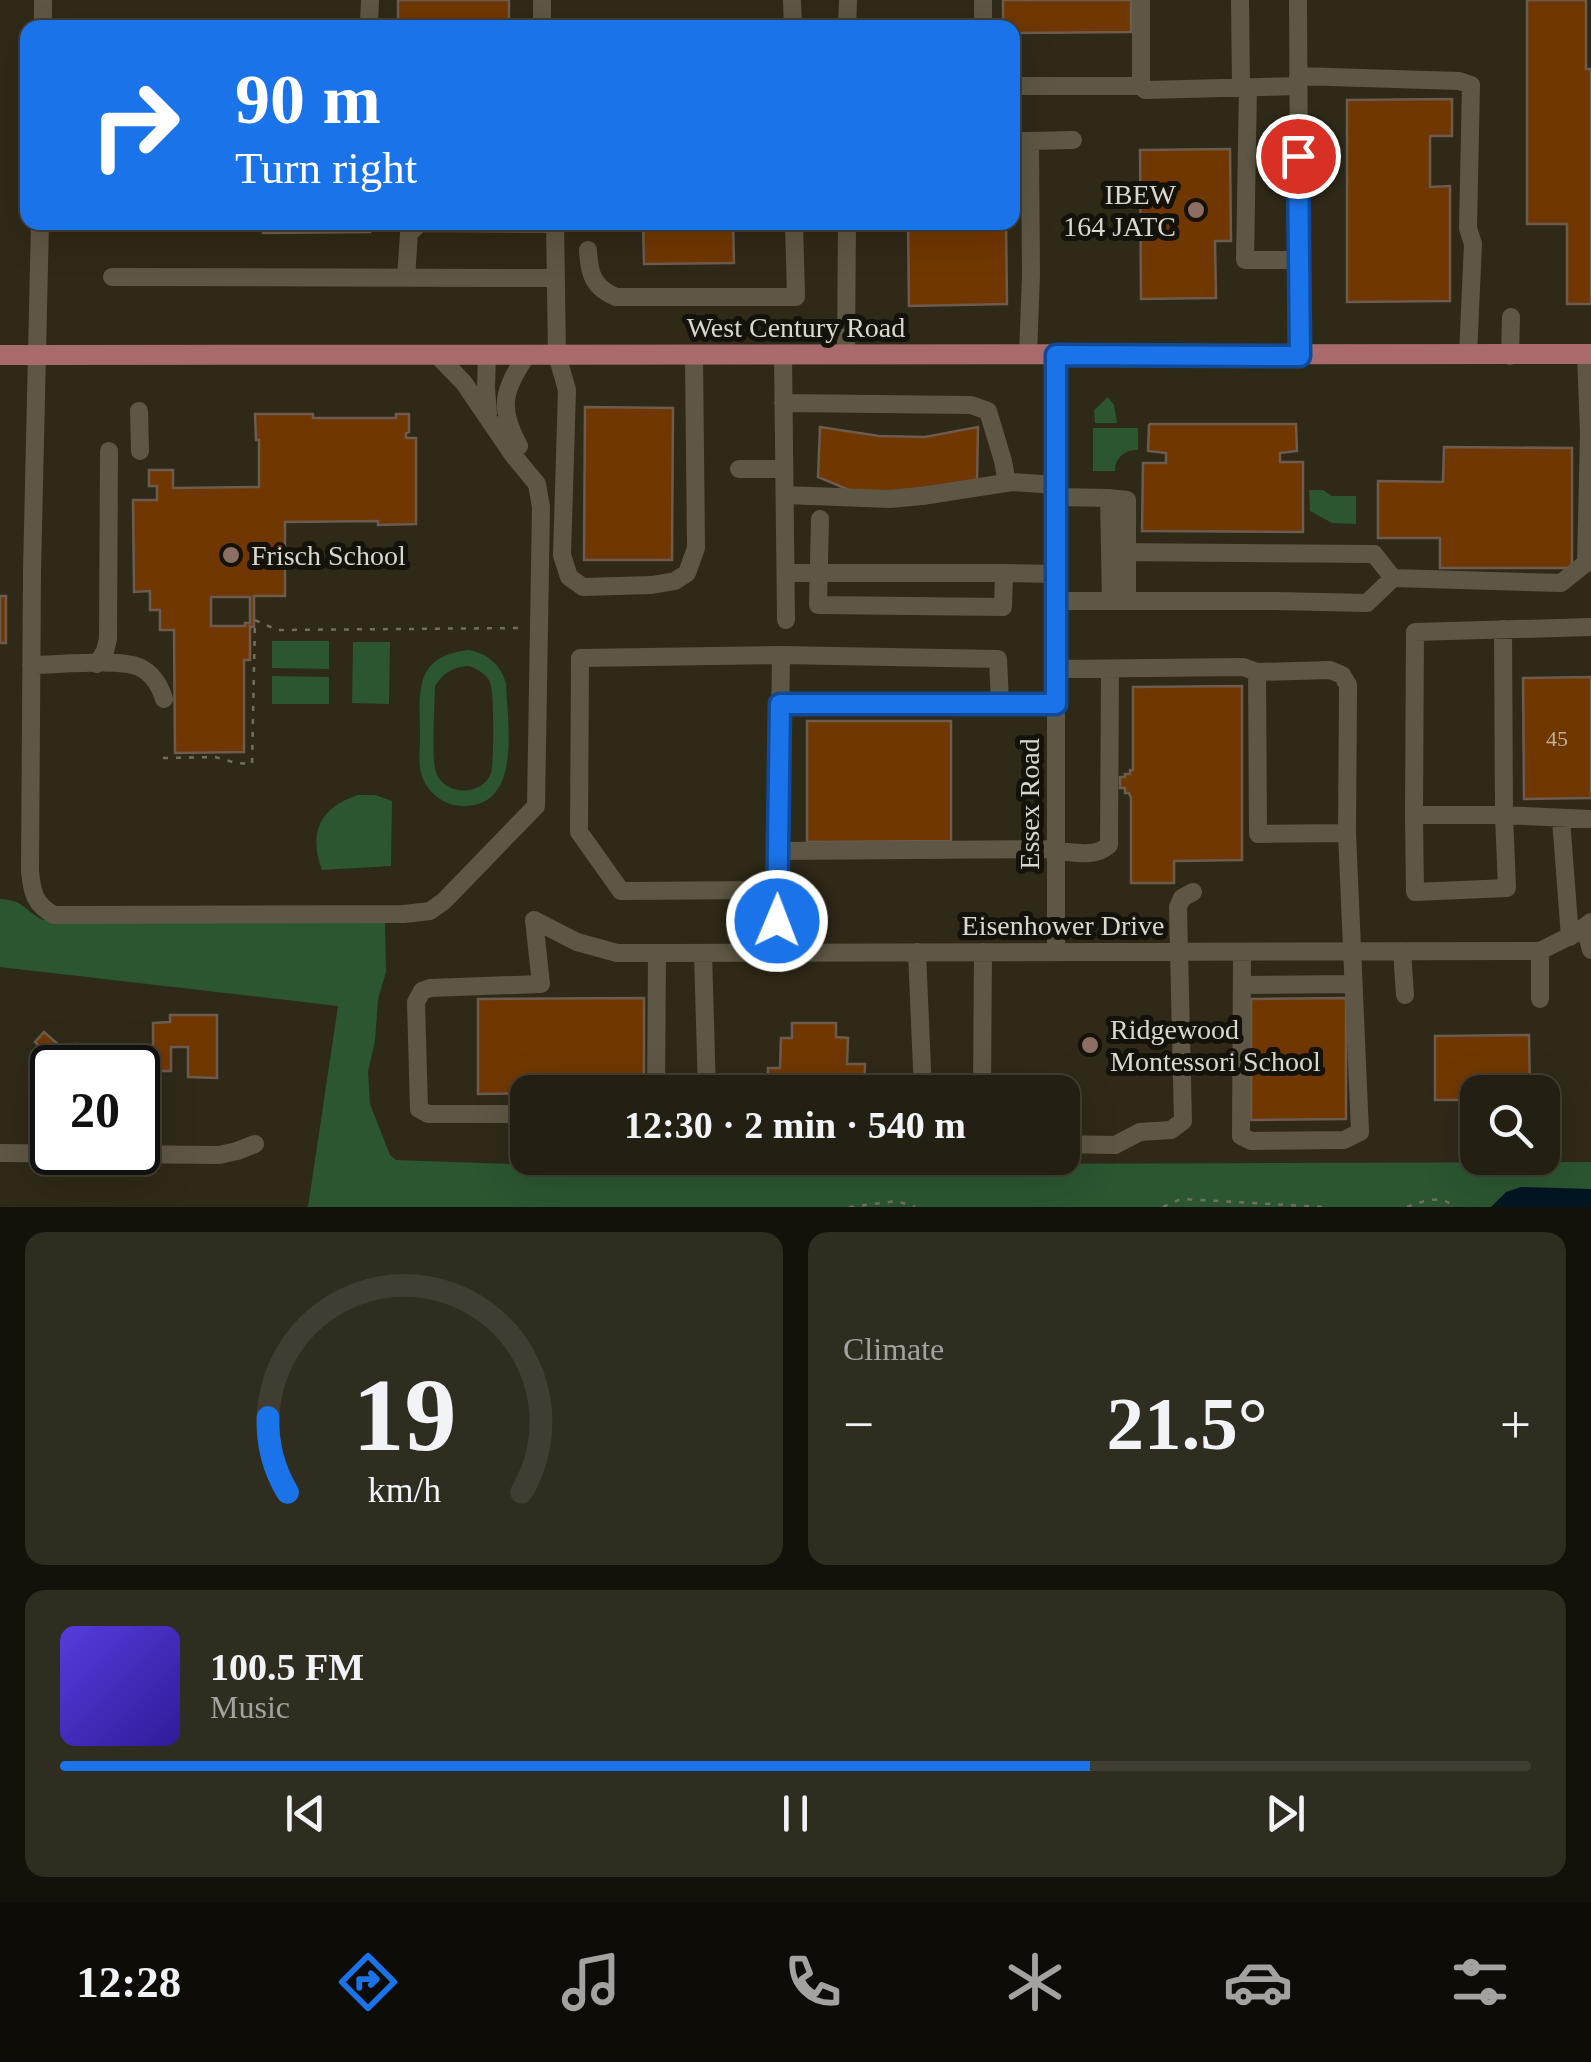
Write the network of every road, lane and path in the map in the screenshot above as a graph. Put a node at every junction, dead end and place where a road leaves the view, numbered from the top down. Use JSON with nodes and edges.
{"nodes":[{"id":1,"x":1142,"y":0,"type":"edge"},
{"id":2,"x":1240,"y":0,"type":"edge"},
{"id":3,"x":1298,"y":0,"type":"edge"},
{"id":4,"x":1298,"y":81,"type":"junction"},
{"id":5,"x":1020,"y":86,"type":"edge"},
{"id":6,"x":1141,"y":86,"type":"junction"},
{"id":7,"x":1244,"y":87,"type":"junction"},
{"id":8,"x":1073,"y":140,"type":"dead end"},
{"id":9,"x":1021,"y":141,"type":"edge"},
{"id":10,"x":40,"y":230,"type":"edge"},
{"id":11,"x":411,"y":230,"type":"edge"},
{"id":12,"x":555,"y":230,"type":"edge"},
{"id":13,"x":794,"y":230,"type":"edge"},
{"id":14,"x":847,"y":230,"type":"edge"},
{"id":15,"x":588,"y":250,"type":"dead end"},
{"id":16,"x":1299,"y":260,"type":"junction"},
{"id":17,"x":112,"y":277,"type":"dead end"},
{"id":18,"x":406,"y":278,"type":"junction"},
{"id":19,"x":556,"y":278,"type":"junction"},
{"id":20,"x":1510,"y":316,"type":"dead end"},
{"id":21,"x":1589,"y":354,"type":"edge"},
{"id":22,"x":0,"y":355,"type":"edge"},
{"id":23,"x":38,"y":355,"type":"junction"},
{"id":24,"x":438,"y":355,"type":"junction"},
{"id":25,"x":487,"y":355,"type":"junction"},
{"id":26,"x":527,"y":355,"type":"junction"},
{"id":27,"x":557,"y":355,"type":"junction"},
{"id":28,"x":694,"y":355,"type":"junction"},
{"id":29,"x":783,"y":355,"type":"junction"},
{"id":30,"x":846,"y":355,"type":"junction"},
{"id":31,"x":1028,"y":355,"type":"junction"},
{"id":32,"x":1056,"y":355,"type":"junction"},
{"id":33,"x":1300,"y":356,"type":"junction"},
{"id":34,"x":1468,"y":356,"type":"junction"},
{"id":35,"x":1510,"y":356,"type":"junction"},
{"id":36,"x":784,"y":403,"type":"junction"},
{"id":37,"x":140,"y":411,"type":"dead end"},
{"id":38,"x":490,"y":422,"type":"junction"},
{"id":39,"x":109,"y":451,"type":"dead end"},
{"id":40,"x":140,"y":451,"type":"dead end"},
{"id":41,"x":740,"y":469,"type":"dead end"},
{"id":42,"x":784,"y":469,"type":"junction"},
{"id":43,"x":529,"y":474,"type":"junction"},
{"id":44,"x":1006,"y":483,"type":"junction"},
{"id":45,"x":1056,"y":491,"type":"junction"},
{"id":46,"x":785,"y":495,"type":"junction"},
{"id":47,"x":820,"y":519,"type":"dead end"},
{"id":48,"x":1119,"y":552,"type":"junction"},
{"id":49,"x":786,"y":572,"type":"junction"},
{"id":50,"x":819,"y":573,"type":"junction"},
{"id":51,"x":1004,"y":573,"type":"junction"},
{"id":52,"x":1056,"y":574,"type":"junction"},
{"id":53,"x":1393,"y":578,"type":"junction"},
{"id":54,"x":1056,"y":601,"type":"junction"},
{"id":55,"x":1119,"y":601,"type":"junction"},
{"id":56,"x":786,"y":620,"type":"dead end"},
{"id":57,"x":1591,"y":627,"type":"edge"},
{"id":58,"x":527,"y":628,"type":"dead end"},
{"id":59,"x":1503,"y":630,"type":"junction"},
{"id":60,"x":781,"y":655,"type":"junction"},
{"id":61,"x":97,"y":664,"type":"junction"},
{"id":62,"x":31,"y":665,"type":"junction"},
{"id":63,"x":1056,"y":669,"type":"junction"},
{"id":64,"x":1110,"y":670,"type":"junction"},
{"id":65,"x":1257,"y":672,"type":"junction"},
{"id":66,"x":164,"y":699,"type":"dead end"},
{"id":67,"x":1000,"y":703,"type":"junction"},
{"id":68,"x":780,"y":704,"type":"junction"},
{"id":69,"x":1056,"y":704,"type":"junction"},
{"id":70,"x":163,"y":758,"type":"dead end"},
{"id":71,"x":1414,"y":815,"type":"junction"},
{"id":72,"x":1504,"y":815,"type":"junction"},
{"id":73,"x":1562,"y":819,"type":"junction"},
{"id":74,"x":1591,"y":819,"type":"edge"},
{"id":75,"x":1347,"y":833,"type":"junction"},
{"id":76,"x":1056,"y":850,"type":"junction"},
{"id":77,"x":778,"y":851,"type":"junction"},
{"id":78,"x":777,"y":890,"type":"junction"},
{"id":79,"x":1193,"y":892,"type":"dead end"},
{"id":80,"x":1582,"y":928,"type":"edge"},
{"id":81,"x":1591,"y":950,"type":"edge"},
{"id":82,"x":1402,"y":951,"type":"junction"},
{"id":83,"x":1540,"y":951,"type":"junction"},
{"id":84,"x":918,"y":952,"type":"junction"},
{"id":85,"x":983,"y":952,"type":"junction"},
{"id":86,"x":1056,"y":952,"type":"junction"},
{"id":87,"x":1180,"y":952,"type":"junction"},
{"id":88,"x":1242,"y":952,"type":"junction"},
{"id":89,"x":1352,"y":952,"type":"junction"},
{"id":90,"x":703,"y":953,"type":"junction"},
{"id":91,"x":777,"y":953,"type":"junction"},
{"id":92,"x":656,"y":954,"type":"junction"},
{"id":93,"x":1352,"y":984,"type":"junction"},
{"id":94,"x":1242,"y":985,"type":"junction"},
{"id":95,"x":1404,"y":995,"type":"dead end"},
{"id":96,"x":1540,"y":999,"type":"dead end"},
{"id":97,"x":656,"y":1075,"type":"edge"},
{"id":98,"x":707,"y":1075,"type":"edge"},
{"id":99,"x":922,"y":1075,"type":"edge"},
{"id":100,"x":982,"y":1075,"type":"edge"},
{"id":101,"x":510,"y":1114,"type":"edge"},
{"id":102,"x":255,"y":1144,"type":"dead end"},
{"id":103,"x":1080,"y":1144,"type":"edge"},
{"id":104,"x":0,"y":1153,"type":"edge"},
{"id":105,"x":849,"y":1207,"type":"edge"},
{"id":106,"x":915,"y":1207,"type":"edge"},
{"id":107,"x":1163,"y":1207,"type":"edge"},
{"id":108,"x":1324,"y":1207,"type":"edge"},
{"id":109,"x":1406,"y":1207,"type":"edge"},
{"id":110,"x":1455,"y":1207,"type":"edge"}],
"edges":[{"from":1,"to":6,"type":"street"},
{"from":2,"to":7,"type":"street"},
{"from":3,"to":4,"type":"street"},
{"from":4,"to":7,"type":"street"},
{"from":4,"to":16,"type":"street"},
{"from":4,"to":34,"type":"street"},
{"from":5,"to":6,"type":"street"},
{"from":6,"to":7,"type":"street"},
{"from":7,"to":16,"type":"street"},
{"from":8,"to":9,"type":"street"},
{"from":9,"to":31,"type":"street"},
{"from":10,"to":23,"type":"street"},
{"from":11,"to":18,"type":"street"},
{"from":12,"to":19,"type":"street"},
{"from":13,"to":15,"type":"street"},
{"from":14,"to":30,"type":"street"},
{"from":16,"to":33,"type":"street"},
{"from":17,"to":18,"type":"street"},
{"from":18,"to":19,"type":"street"},
{"from":19,"to":27,"type":"street"},
{"from":20,"to":35,"type":"street"},
{"from":21,"to":35,"type":"main road","name":"West Century Road"},
{"from":21,"to":53,"type":"street"},
{"from":22,"to":23,"type":"main road","name":"West Century Road"},
{"from":23,"to":24,"type":"main road","name":"West Century Road"},
{"from":23,"to":62,"type":"street"},
{"from":24,"to":25,"type":"main road","name":"West Century Road"},
{"from":24,"to":38,"type":"street"},
{"from":25,"to":26,"type":"main road","name":"West Century Road"},
{"from":25,"to":38,"type":"street"},
{"from":26,"to":27,"type":"main road","name":"West Century Road"},
{"from":26,"to":43,"type":"street"},
{"from":27,"to":28,"type":"main road","name":"West Century Road"},
{"from":27,"to":28,"type":"street"},
{"from":28,"to":29,"type":"main road","name":"West Century Road"},
{"from":29,"to":30,"type":"main road","name":"West Century Road"},
{"from":29,"to":36,"type":"street"},
{"from":30,"to":31,"type":"main road","name":"West Century Road"},
{"from":31,"to":32,"type":"main road","name":"West Century Road"},
{"from":32,"to":33,"type":"main road","name":"West Century Road"},
{"from":32,"to":45,"type":"street","name":"Essex Road"},
{"from":33,"to":34,"type":"main road","name":"West Century Road"},
{"from":34,"to":35,"type":"main road","name":"West Century Road"},
{"from":36,"to":42,"type":"street"},
{"from":36,"to":44,"type":"street"},
{"from":37,"to":40,"type":"street"},
{"from":38,"to":43,"type":"street"},
{"from":39,"to":61,"type":"street"},
{"from":41,"to":42,"type":"street"},
{"from":42,"to":46,"type":"street"},
{"from":43,"to":62,"type":"street"},
{"from":44,"to":45,"type":"street"},
{"from":44,"to":46,"type":"street"},
{"from":45,"to":48,"type":"street"},
{"from":45,"to":52,"type":"street","name":"Essex Road"},
{"from":46,"to":49,"type":"street"},
{"from":47,"to":50,"type":"street"},
{"from":48,"to":53,"type":"street"},
{"from":48,"to":55,"type":"street"},
{"from":49,"to":50,"type":"street"},
{"from":49,"to":56,"type":"street"},
{"from":50,"to":51,"type":"street"},
{"from":50,"to":51,"type":"street"},
{"from":51,"to":52,"type":"street"},
{"from":52,"to":54,"type":"street","name":"Essex Road"},
{"from":53,"to":55,"type":"street"},
{"from":54,"to":55,"type":"street"},
{"from":54,"to":63,"type":"street","name":"Essex Road"},
{"from":57,"to":59,"type":"street"},
{"from":58,"to":70,"type":"path"},
{"from":59,"to":71,"type":"street"},
{"from":59,"to":72,"type":"street"},
{"from":60,"to":67,"type":"street"},
{"from":60,"to":68,"type":"street"},
{"from":60,"to":78,"type":"street"},
{"from":61,"to":62,"type":"street"},
{"from":61,"to":66,"type":"street"},
{"from":63,"to":64,"type":"street"},
{"from":63,"to":69,"type":"street","name":"Essex Road"},
{"from":64,"to":65,"type":"street"},
{"from":64,"to":76,"type":"street"},
{"from":65,"to":75,"type":"street"},
{"from":65,"to":75,"type":"street"},
{"from":67,"to":68,"type":"street"},
{"from":67,"to":69,"type":"street"},
{"from":68,"to":77,"type":"street"},
{"from":69,"to":76,"type":"street","name":"Essex Road"},
{"from":71,"to":72,"type":"street"},
{"from":71,"to":72,"type":"street"},
{"from":72,"to":73,"type":"street"},
{"from":73,"to":74,"type":"street"},
{"from":73,"to":80,"type":"street"},
{"from":75,"to":89,"type":"street"},
{"from":76,"to":77,"type":"street"},
{"from":76,"to":86,"type":"street","name":"Essex Road"},
{"from":77,"to":78,"type":"street"},
{"from":78,"to":91,"type":"street"},
{"from":79,"to":87,"type":"street"},
{"from":80,"to":81,"type":"street"},
{"from":80,"to":83,"type":"street","name":"Eisenhower Drive"},
{"from":82,"to":83,"type":"street","name":"Eisenhower Drive"},
{"from":82,"to":89,"type":"street","name":"Eisenhower Drive"},
{"from":82,"to":95,"type":"street"},
{"from":83,"to":96,"type":"street"},
{"from":84,"to":85,"type":"street","name":"Eisenhower Drive"},
{"from":84,"to":91,"type":"street","name":"Eisenhower Drive"},
{"from":84,"to":99,"type":"street"},
{"from":85,"to":86,"type":"street","name":"Eisenhower Drive"},
{"from":85,"to":100,"type":"street"},
{"from":86,"to":87,"type":"street","name":"Eisenhower Drive"},
{"from":87,"to":88,"type":"street","name":"Eisenhower Drive"},
{"from":87,"to":103,"type":"street"},
{"from":88,"to":89,"type":"street","name":"Eisenhower Drive"},
{"from":88,"to":94,"type":"street"},
{"from":89,"to":93,"type":"street"},
{"from":90,"to":91,"type":"street","name":"Eisenhower Drive"},
{"from":90,"to":92,"type":"street","name":"Eisenhower Drive"},
{"from":90,"to":98,"type":"street"},
{"from":92,"to":97,"type":"street"},
{"from":92,"to":101,"type":"street","name":"Eisenhower Drive"},
{"from":93,"to":94,"type":"street"},
{"from":93,"to":94,"type":"street"},
{"from":102,"to":104,"type":"street"},
{"from":105,"to":106,"type":"path"},
{"from":107,"to":108,"type":"path"},
{"from":109,"to":110,"type":"path"}]}
